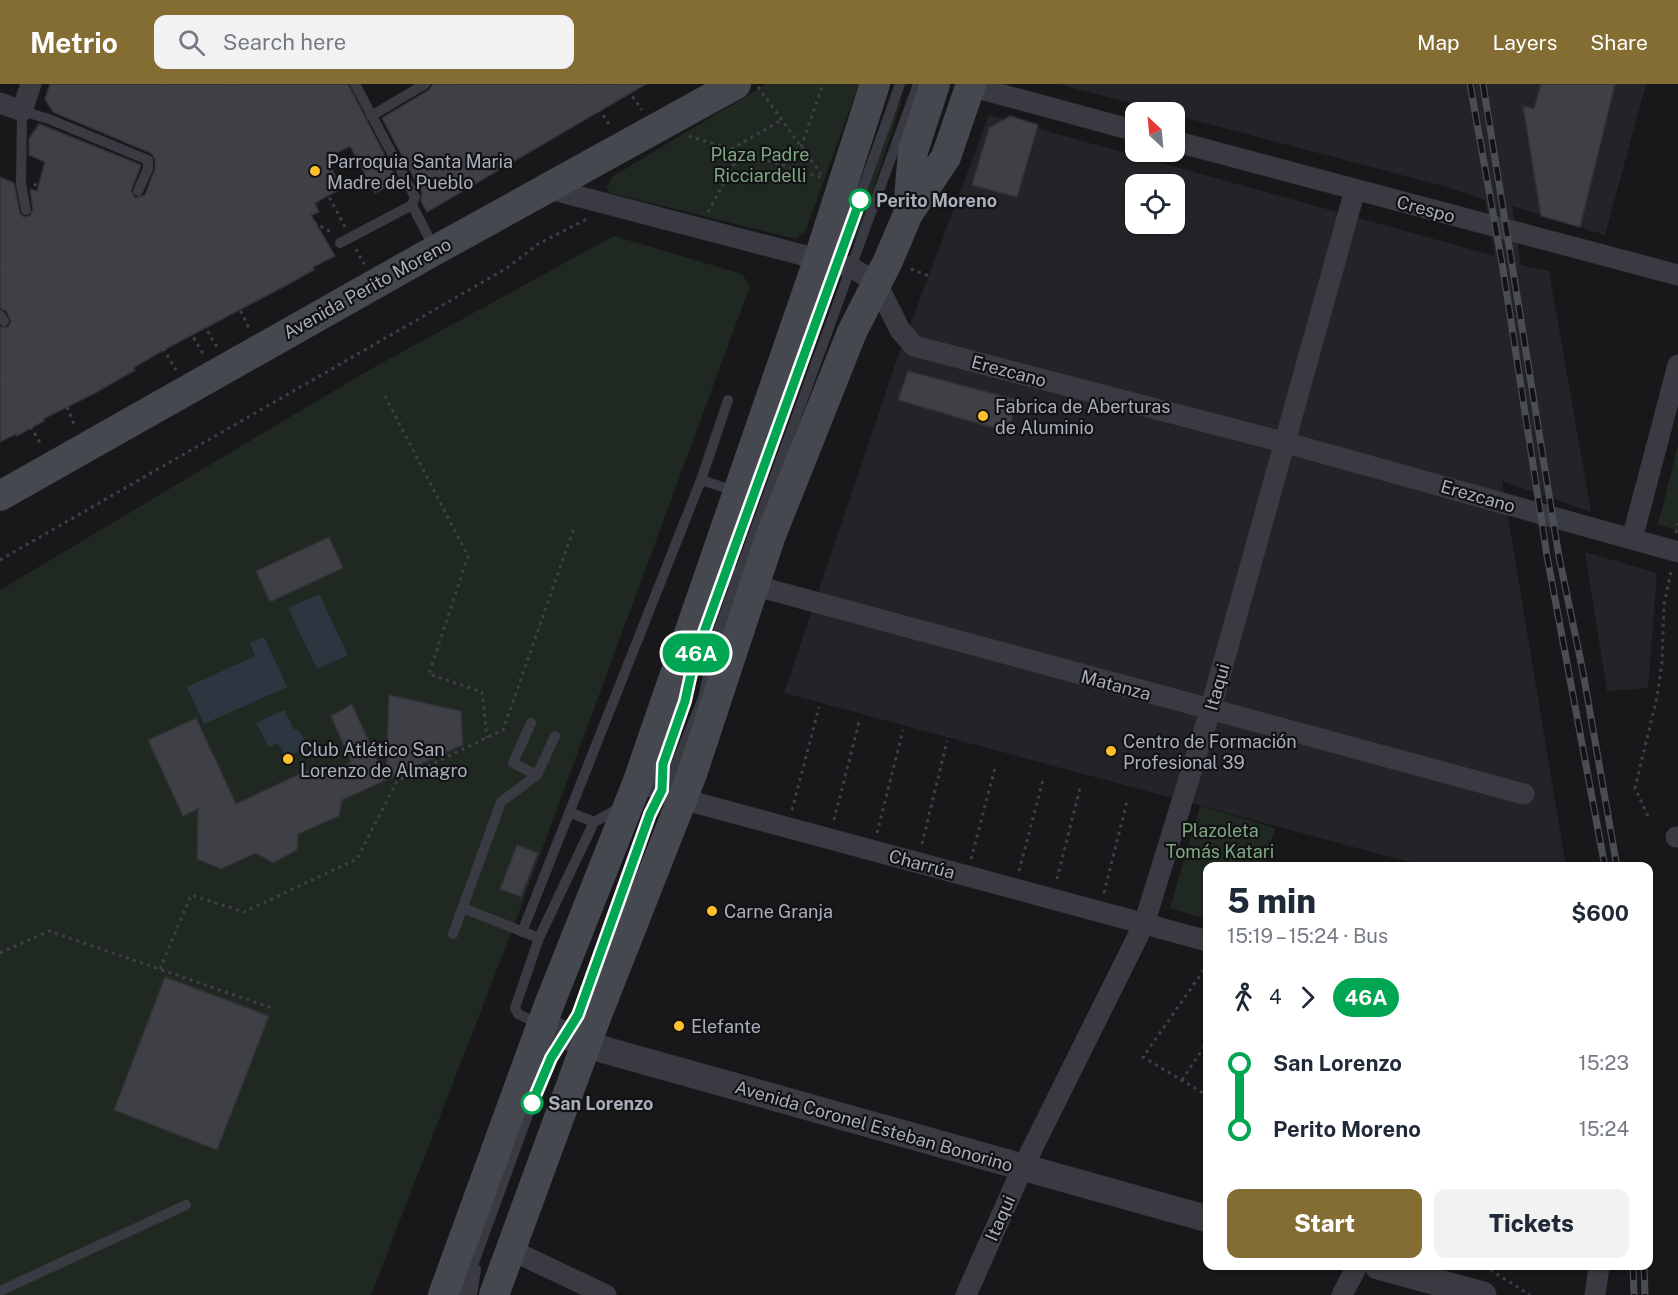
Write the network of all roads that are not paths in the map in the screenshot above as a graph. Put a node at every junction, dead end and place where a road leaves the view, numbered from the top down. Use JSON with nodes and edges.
{"nodes":[{"id":1,"x":31,"y":84,"type":"edge"},
{"id":2,"x":355,"y":84,"type":"edge"},
{"id":3,"x":425,"y":84,"type":"edge"},
{"id":4,"x":697,"y":84,"type":"edge"},
{"id":5,"x":736,"y":84,"type":"edge"},
{"id":6,"x":875,"y":84,"type":"edge"},
{"id":7,"x":900,"y":84,"type":"edge"},
{"id":8,"x":918,"y":84,"type":"edge"},
{"id":9,"x":935,"y":84,"type":"edge"},
{"id":10,"x":970,"y":85,"type":"edge"},
{"id":11,"x":0,"y":103,"type":"edge"},
{"id":12,"x":22,"y":111,"type":"junction"},
{"id":13,"x":371,"y":116,"type":"junction"},
{"id":14,"x":652,"y":120,"type":"junction"},
{"id":15,"x":1125,"y":128,"type":"edge"},
{"id":16,"x":1185,"y":144,"type":"edge"},
{"id":17,"x":550,"y":189,"type":"junction"},
{"id":18,"x":1355,"y":190,"type":"junction"},
{"id":19,"x":138,"y":191,"type":"road end"},
{"id":20,"x":412,"y":205,"type":"junction"},
{"id":21,"x":26,"y":210,"type":"road end"},
{"id":22,"x":908,"y":214,"type":"junction"},
{"id":23,"x":428,"y":236,"type":"junction"},
{"id":24,"x":343,"y":242,"type":"road end"},
{"id":25,"x":846,"y":268,"type":"junction"},
{"id":26,"x":1678,"y":275,"type":"edge"},
{"id":27,"x":1678,"y":365,"type":"edge"},
{"id":28,"x":728,"y":400,"type":"dead end"},
{"id":29,"x":1287,"y":443,"type":"junction"},
{"id":30,"x":0,"y":478,"type":"edge"},
{"id":31,"x":701,"y":480,"type":"junction"},
{"id":32,"x":738,"y":492,"type":"junction"},
{"id":33,"x":0,"y":496,"type":"edge"},
{"id":34,"x":1632,"y":539,"type":"junction"},
{"id":35,"x":1677,"y":552,"type":"edge"},
{"id":36,"x":730,"y":579,"type":"junction"},
{"id":37,"x":698,"y":649,"type":"dead end"},
{"id":38,"x":711,"y":663,"type":"junction"},
{"id":39,"x":1210,"y":711,"type":"junction"},
{"id":40,"x":531,"y":723,"type":"dead end"},
{"id":41,"x":555,"y":736,"type":"dead end"},
{"id":42,"x":537,"y":776,"type":"junction"},
{"id":43,"x":653,"y":794,"type":"junction"},
{"id":44,"x":1524,"y":794,"type":"dead end"},
{"id":45,"x":569,"y":812,"type":"junction"},
{"id":46,"x":594,"y":822,"type":"junction"},
{"id":47,"x":463,"y":908,"type":"junction"},
{"id":48,"x":1144,"y":924,"type":"junction"},
{"id":49,"x":522,"y":932,"type":"junction"},
{"id":50,"x":453,"y":934,"type":"dead end"},
{"id":51,"x":539,"y":938,"type":"junction"},
{"id":52,"x":1203,"y":940,"type":"edge"},
{"id":53,"x":565,"y":1035,"type":"junction"},
{"id":54,"x":1022,"y":1169,"type":"junction"},
{"id":55,"x":186,"y":1205,"type":"dead end"},
{"id":56,"x":1203,"y":1218,"type":"edge"},
{"id":57,"x":511,"y":1250,"type":"junction"},
{"id":58,"x":477,"y":1260,"type":"junction"},
{"id":59,"x":1355,"y":1270,"type":"edge"},
{"id":60,"x":1392,"y":1270,"type":"edge"},
{"id":61,"x":1598,"y":1270,"type":"edge"},
{"id":62,"x":0,"y":1291,"type":"edge"},
{"id":63,"x":443,"y":1295,"type":"edge"},
{"id":64,"x":462,"y":1295,"type":"edge"},
{"id":65,"x":472,"y":1295,"type":"edge"},
{"id":66,"x":494,"y":1295,"type":"edge"},
{"id":67,"x":606,"y":1295,"type":"edge"},
{"id":68,"x":966,"y":1295,"type":"edge"},
{"id":69,"x":1342,"y":1295,"type":"edge"},
{"id":70,"x":1483,"y":1295,"type":"edge"},
{"id":71,"x":1595,"y":1295,"type":"edge"}],
"edges":[{"from":1,"to":12,"type":"street"},
{"from":2,"to":13,"type":"lane"},
{"from":3,"to":13,"type":"lane"},
{"from":4,"to":14,"type":"main road","name":"Avenida Perito Moreno"},
{"from":5,"to":14,"type":"main road","name":"Avenida Perito Moreno"},
{"from":6,"to":25,"type":"main road"},
{"from":7,"to":25,"type":"lane"},
{"from":8,"to":25,"type":"lane"},
{"from":9,"to":22,"type":"main road"},
{"from":10,"to":15,"type":"street"},
{"from":10,"to":22,"type":"main road"},
{"from":11,"to":12,"type":"street"},
{"from":12,"to":19,"type":"lane"},
{"from":12,"to":21,"type":"lane"},
{"from":13,"to":20,"type":"lane"},
{"from":14,"to":17,"type":"main road","name":"Avenida Perito Moreno"},
{"from":14,"to":23,"type":"main road","name":"Avenida Perito Moreno"},
{"from":16,"to":18,"type":"street","name":"Crespo"},
{"from":17,"to":25,"type":"street"},
{"from":17,"to":33,"type":"main road","name":"Avenida Perito Moreno"},
{"from":18,"to":26,"type":"street","name":"Crespo"},
{"from":18,"to":29,"type":"street","name":"Itaqui"},
{"from":20,"to":23,"type":"lane"},
{"from":20,"to":24,"type":"lane"},
{"from":22,"to":25,"type":"main road"},
{"from":23,"to":30,"type":"main road","name":"Avenida Perito Moreno"},
{"from":25,"to":29,"type":"street","name":"Erezcano"},
{"from":25,"to":32,"type":"main road"},
{"from":25,"to":36,"type":"lane"},
{"from":25,"to":36,"type":"main road"},
{"from":27,"to":34,"type":"street"},
{"from":28,"to":31,"type":"lane"},
{"from":29,"to":34,"type":"street","name":"Erezcano"},
{"from":29,"to":39,"type":"street","name":"Itaqui"},
{"from":31,"to":32,"type":"lane"},
{"from":31,"to":45,"type":"lane"},
{"from":32,"to":36,"type":"main road"},
{"from":34,"to":35,"type":"street","name":"Erezcano"},
{"from":36,"to":38,"type":"lane"},
{"from":36,"to":38,"type":"lane"},
{"from":36,"to":39,"type":"street","name":"Matanza"},
{"from":36,"to":43,"type":"main road"},
{"from":36,"to":43,"type":"main road"},
{"from":37,"to":43,"type":"lane"},
{"from":38,"to":43,"type":"lane"},
{"from":39,"to":44,"type":"street","name":"Matanza"},
{"from":39,"to":48,"type":"street","name":"Itaqui"},
{"from":40,"to":42,"type":"lane"},
{"from":41,"to":42,"type":"lane"},
{"from":42,"to":47,"type":"lane"},
{"from":43,"to":46,"type":"lane"},
{"from":43,"to":48,"type":"street","name":"Charrúa"},
{"from":43,"to":53,"type":"main road"},
{"from":43,"to":53,"type":"main road"},
{"from":45,"to":46,"type":"lane"},
{"from":45,"to":49,"type":"lane"},
{"from":46,"to":51,"type":"lane"},
{"from":47,"to":49,"type":"lane"},
{"from":47,"to":50,"type":"lane"},
{"from":48,"to":52,"type":"street","name":"Charrúa"},
{"from":48,"to":54,"type":"street","name":"Itaqui"},
{"from":49,"to":51,"type":"lane"},
{"from":51,"to":53,"type":"lane"},
{"from":53,"to":54,"type":"street","name":"Avenida Coronel Esteban Bonorino"},
{"from":53,"to":57,"type":"main road"},
{"from":53,"to":58,"type":"lane"},
{"from":53,"to":63,"type":"main road"},
{"from":54,"to":56,"type":"street","name":"Avenida Coronel Esteban Bonorino"},
{"from":54,"to":68,"type":"street","name":"Itaqui"},
{"from":55,"to":62,"type":"lane"},
{"from":57,"to":66,"type":"main road"},
{"from":57,"to":67,"type":"street"},
{"from":58,"to":64,"type":"lane"},
{"from":58,"to":65,"type":"lane"},
{"from":59,"to":69,"type":"street"},
{"from":60,"to":70,"type":"street"},
{"from":61,"to":71,"type":"street"}]}
